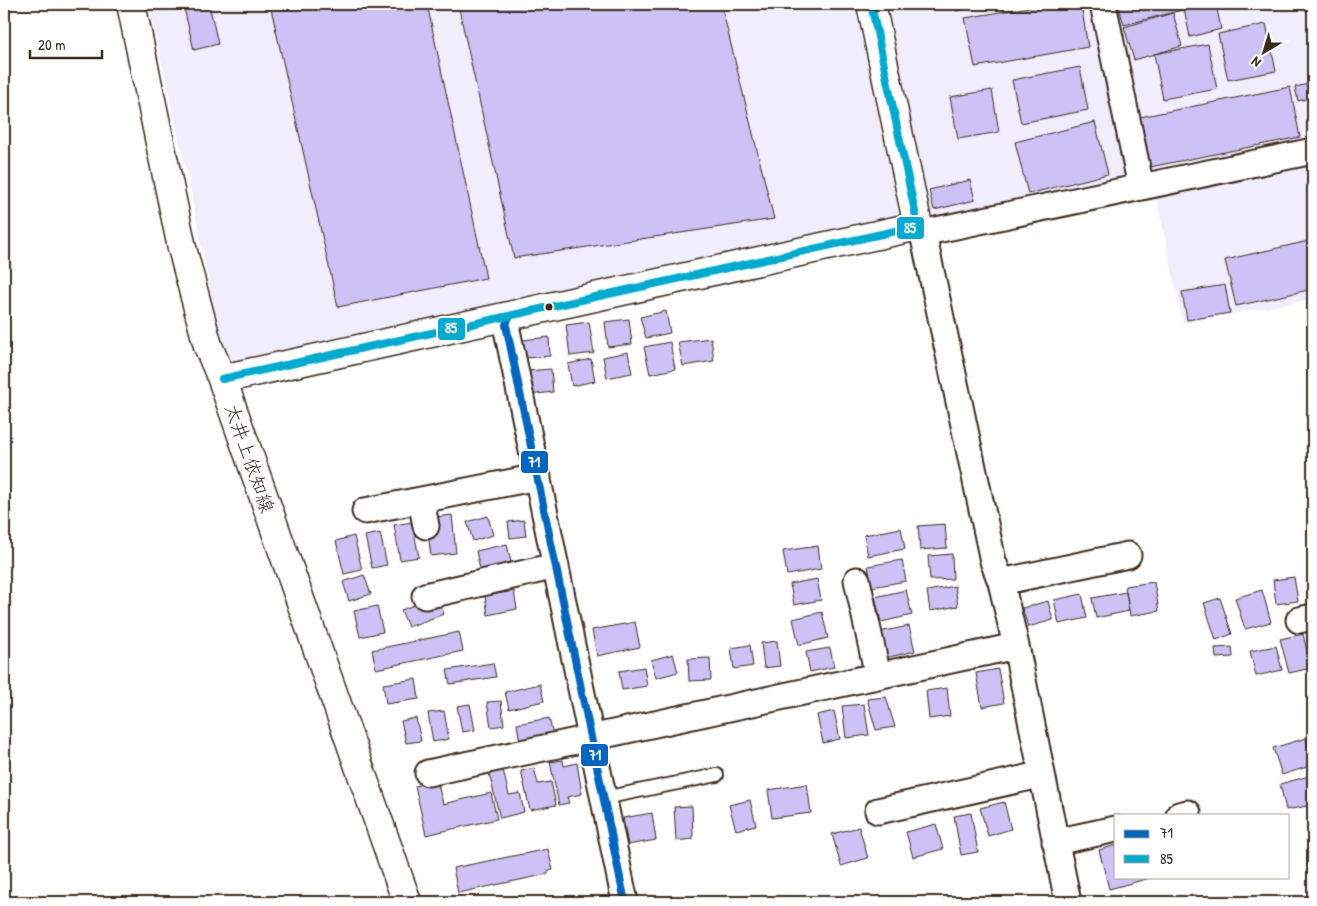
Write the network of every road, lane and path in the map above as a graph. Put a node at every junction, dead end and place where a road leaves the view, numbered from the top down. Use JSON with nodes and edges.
{"nodes":[{"id":1,"x":131,"y":4,"type":"edge"},
{"id":2,"x":871,"y":4,"type":"edge"},
{"id":3,"x":1102,"y":4,"type":"edge"},
{"id":4,"x":1313,"y":151,"type":"edge"},
{"id":5,"x":1142,"y":187,"type":"junction"},
{"id":6,"x":918,"y":226,"type":"junction"},
{"id":7,"x":508,"y":316,"type":"junction"},
{"id":8,"x":222,"y":379,"type":"junction"},
{"id":9,"x":538,"y":477,"type":"junction"},
{"id":10,"x":421,"y":500,"type":"junction"},
{"id":11,"x":365,"y":511,"type":"dead end"},
{"id":12,"x":426,"y":526,"type":"dead end"},
{"id":13,"x":1128,"y":555,"type":"dead end"},
{"id":14,"x":556,"y":566,"type":"junction"},
{"id":15,"x":857,"y":580,"type":"dead end"},
{"id":16,"x":1001,"y":582,"type":"junction"},
{"id":17,"x":425,"y":596,"type":"dead end"},
{"id":18,"x":1016,"y":646,"type":"junction"},
{"id":19,"x":878,"y":676,"type":"junction"},
{"id":20,"x":591,"y":737,"type":"junction"},
{"id":21,"x":428,"y":773,"type":"dead end"},
{"id":22,"x":717,"y":775,"type":"dead end"},
{"id":23,"x":1040,"y":775,"type":"junction"},
{"id":24,"x":604,"y":798,"type":"junction"},
{"id":25,"x":878,"y":811,"type":"dead end"},
{"id":26,"x":1114,"y":829,"type":"edge"},
{"id":27,"x":1055,"y":842,"type":"junction"},
{"id":28,"x":407,"y":902,"type":"edge"},
{"id":29,"x":625,"y":902,"type":"edge"},
{"id":30,"x":1068,"y":902,"type":"edge"}],
"edges":[{"from":1,"to":8,"type":"street","name":"太井上依知線"},
{"from":2,"to":6,"type":"street"},
{"from":3,"to":5,"type":"street"},
{"from":4,"to":5,"type":"street"},
{"from":5,"to":6,"type":"street"},
{"from":6,"to":7,"type":"street"},
{"from":6,"to":16,"type":"street"},
{"from":7,"to":8,"type":"street"},
{"from":7,"to":9,"type":"street"},
{"from":8,"to":28,"type":"street","name":"太井上依知線"},
{"from":9,"to":10,"type":"street"},
{"from":9,"to":14,"type":"street"},
{"from":10,"to":11,"type":"street"},
{"from":10,"to":12,"type":"street"},
{"from":13,"to":16,"type":"street"},
{"from":14,"to":17,"type":"street"},
{"from":14,"to":20,"type":"street"},
{"from":15,"to":19,"type":"street"},
{"from":16,"to":18,"type":"street"},
{"from":18,"to":19,"type":"street"},
{"from":18,"to":23,"type":"street"},
{"from":19,"to":20,"type":"street"},
{"from":20,"to":21,"type":"street"},
{"from":20,"to":24,"type":"street"},
{"from":22,"to":24,"type":"lane"},
{"from":23,"to":25,"type":"street"},
{"from":23,"to":27,"type":"street"},
{"from":24,"to":29,"type":"street"},
{"from":26,"to":27,"type":"street"},
{"from":27,"to":30,"type":"street"}]}
